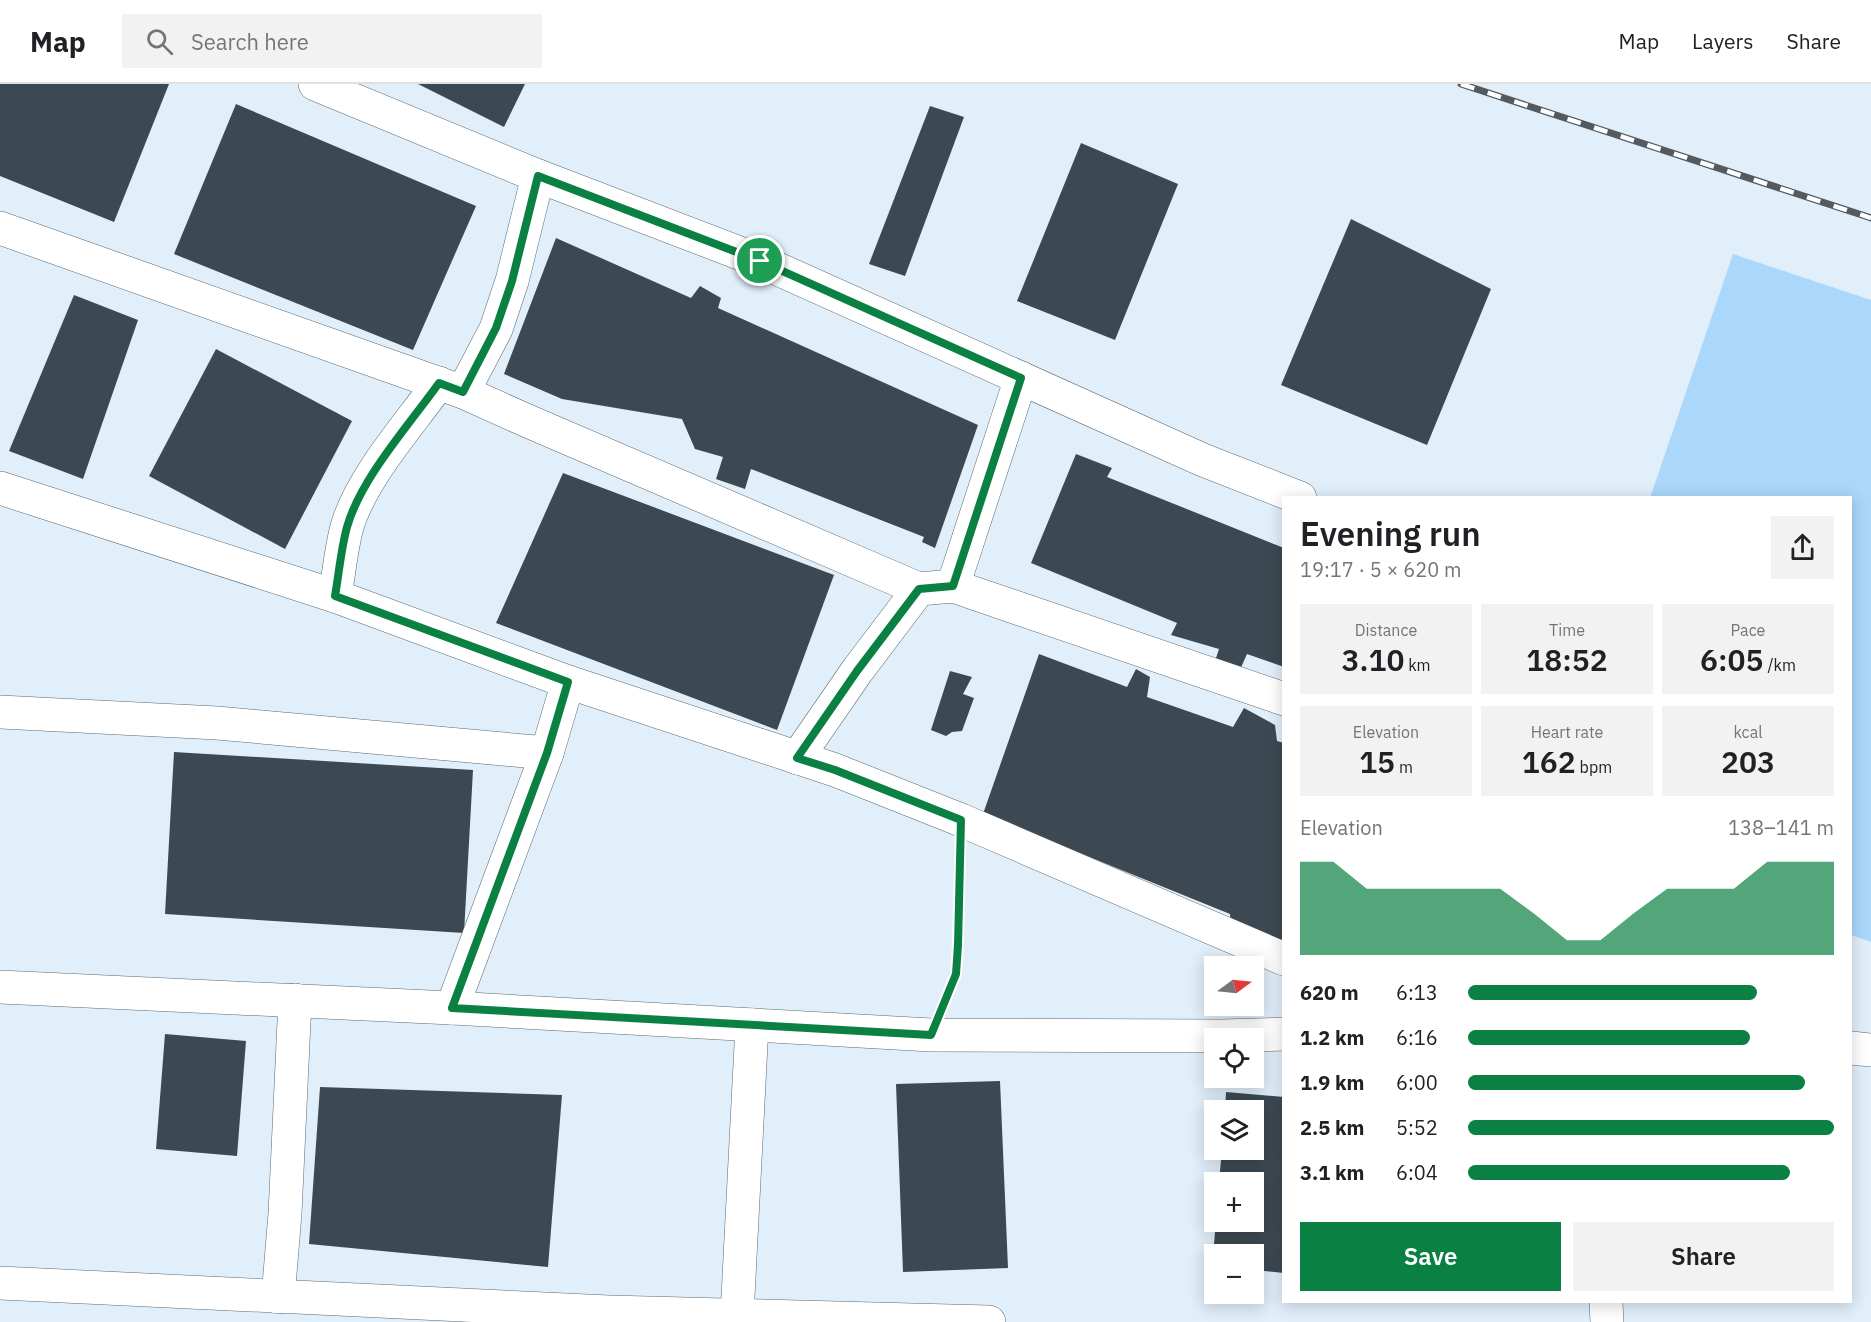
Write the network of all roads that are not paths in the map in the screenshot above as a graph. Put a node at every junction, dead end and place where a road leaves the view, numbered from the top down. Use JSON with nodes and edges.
{"nodes":[{"id":1,"x":315,"y":84,"type":"edge"},
{"id":2,"x":538,"y":176,"type":"junction"},
{"id":3,"x":0,"y":228,"type":"edge"},
{"id":4,"x":1021,"y":378,"type":"junction"},
{"id":5,"x":451,"y":388,"type":"junction"},
{"id":6,"x":0,"y":488,"type":"edge"},
{"id":7,"x":1295,"y":496,"type":"edge"},
{"id":8,"x":953,"y":586,"type":"junction"},
{"id":9,"x":919,"y":589,"type":"junction"},
{"id":10,"x":335,"y":596,"type":"junction"},
{"id":11,"x":568,"y":682,"type":"junction"},
{"id":12,"x":1282,"y":698,"type":"edge"},
{"id":13,"x":0,"y":712,"type":"edge"},
{"id":14,"x":547,"y":753,"type":"junction"},
{"id":15,"x":797,"y":758,"type":"junction"},
{"id":16,"x":1282,"y":958,"type":"edge"},
{"id":17,"x":0,"y":987,"type":"edge"},
{"id":18,"x":295,"y":1000,"type":"junction"},
{"id":19,"x":452,"y":1008,"type":"junction"},
{"id":20,"x":752,"y":1025,"type":"junction"},
{"id":21,"x":1282,"y":1034,"type":"edge"},
{"id":22,"x":1852,"y":1048,"type":"edge"},
{"id":23,"x":1871,"y":1050,"type":"edge"},
{"id":24,"x":0,"y":1283,"type":"edge"},
{"id":25,"x":278,"y":1297,"type":"junction"},
{"id":26,"x":1606,"y":1303,"type":"edge"},
{"id":27,"x":737,"y":1316,"type":"junction"},
{"id":28,"x":783,"y":1320,"type":"edge"},
{"id":29,"x":989,"y":1322,"type":"edge"},
{"id":30,"x":1607,"y":1322,"type":"edge"}],
"edges":[{"from":1,"to":2,"type":"street"},
{"from":2,"to":4,"type":"street"},
{"from":2,"to":5,"type":"street"},
{"from":3,"to":5,"type":"street"},
{"from":4,"to":7,"type":"street"},
{"from":4,"to":8,"type":"street"},
{"from":5,"to":9,"type":"street"},
{"from":5,"to":10,"type":"street"},
{"from":6,"to":10,"type":"street"},
{"from":8,"to":9,"type":"street"},
{"from":8,"to":12,"type":"street"},
{"from":9,"to":15,"type":"street"},
{"from":10,"to":11,"type":"street"},
{"from":11,"to":14,"type":"street"},
{"from":11,"to":15,"type":"street"},
{"from":13,"to":14,"type":"street"},
{"from":14,"to":19,"type":"street"},
{"from":15,"to":16,"type":"street"},
{"from":17,"to":18,"type":"street"},
{"from":18,"to":19,"type":"street"},
{"from":18,"to":25,"type":"street"},
{"from":19,"to":20,"type":"street"},
{"from":20,"to":21,"type":"street"},
{"from":20,"to":27,"type":"street"},
{"from":22,"to":23,"type":"street"},
{"from":24,"to":25,"type":"street"},
{"from":25,"to":27,"type":"street"},
{"from":26,"to":30,"type":"street"},
{"from":27,"to":28,"type":"street"},
{"from":28,"to":29,"type":"street"}]}
